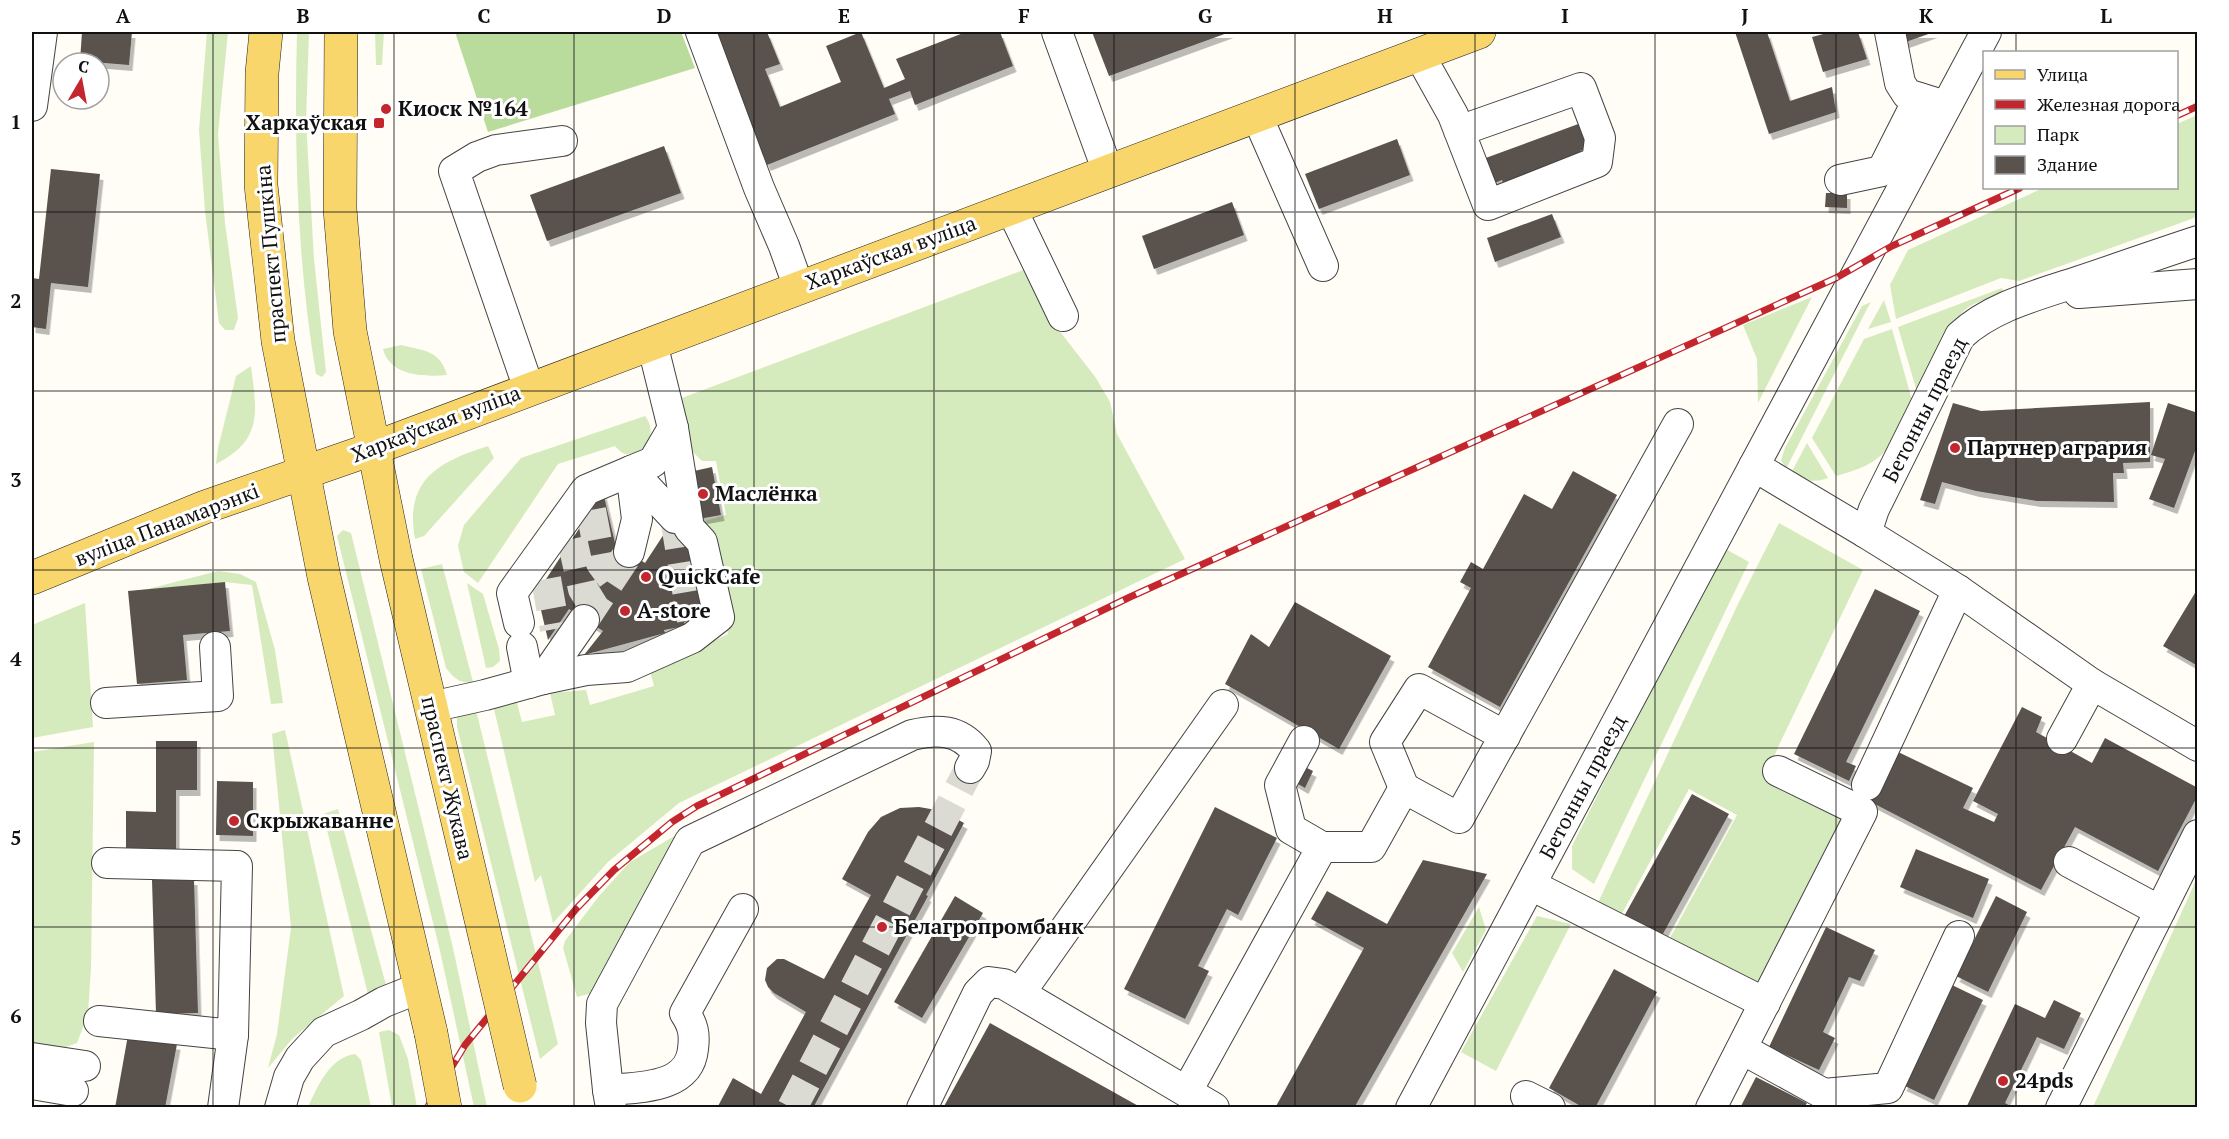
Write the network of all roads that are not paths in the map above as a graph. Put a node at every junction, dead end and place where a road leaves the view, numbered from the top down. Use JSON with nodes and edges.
{"nodes":[{"id":1,"x":42,"y":32,"type":"edge"},
{"id":2,"x":266,"y":32,"type":"edge"},
{"id":3,"x":341,"y":32,"type":"edge"},
{"id":4,"x":701,"y":32,"type":"edge"},
{"id":5,"x":1479,"y":32,"type":"edge"},
{"id":6,"x":1890,"y":32,"type":"edge"},
{"id":7,"x":1986,"y":32,"type":"edge"},
{"id":8,"x":1063,"y":33,"type":"edge"},
{"id":9,"x":1419,"y":54,"type":"junction"},
{"id":10,"x":1933,"y":102,"type":"junction"},
{"id":11,"x":32,"y":106,"type":"edge"},
{"id":12,"x":1257,"y":116,"type":"junction"},
{"id":13,"x":1459,"y":131,"type":"junction"},
{"id":14,"x":562,"y":141,"type":"dead end"},
{"id":15,"x":1108,"y":172,"type":"junction"},
{"id":16,"x":1840,"y":180,"type":"dead end"},
{"id":17,"x":1011,"y":208,"type":"junction"},
{"id":18,"x":2198,"y":241,"type":"edge"},
{"id":19,"x":1323,"y":266,"type":"dead end"},
{"id":20,"x":2198,"y":284,"type":"edge"},
{"id":21,"x":799,"y":288,"type":"junction"},
{"id":22,"x":2034,"y":297,"type":"junction"},
{"id":23,"x":1063,"y":316,"type":"dead end"},
{"id":24,"x":652,"y":342,"type":"junction"},
{"id":25,"x":529,"y":389,"type":"junction"},
{"id":26,"x":1678,"y":424,"type":"dead end"},
{"id":27,"x":673,"y":428,"type":"junction"},
{"id":28,"x":372,"y":449,"type":"junction"},
{"id":29,"x":1754,"y":466,"type":"junction"},
{"id":30,"x":631,"y":471,"type":"junction"},
{"id":31,"x":698,"y":471,"type":"dead end"},
{"id":32,"x":303,"y":474,"type":"junction"},
{"id":33,"x":675,"y":518,"type":"tunnel mouth"},
{"id":34,"x":1866,"y":532,"type":"junction"},
{"id":35,"x":628,"y":552,"type":"tunnel mouth"},
{"id":36,"x":32,"y":578,"type":"edge"},
{"id":37,"x":1958,"y":590,"type":"junction"},
{"id":38,"x":584,"y":620,"type":"tunnel mouth"},
{"id":39,"x":215,"y":647,"type":"dead end"},
{"id":40,"x":536,"y":681,"type":"junction"},
{"id":41,"x":2092,"y":684,"type":"junction"},
{"id":42,"x":106,"y":703,"type":"dead end"},
{"id":43,"x":1223,"y":705,"type":"dead end"},
{"id":44,"x":431,"y":707,"type":"junction"},
{"id":45,"x":1504,"y":736,"type":"junction"},
{"id":46,"x":2062,"y":739,"type":"dead end"},
{"id":47,"x":1304,"y":741,"type":"dead end"},
{"id":48,"x":2198,"y":746,"type":"edge"},
{"id":49,"x":970,"y":768,"type":"tunnel mouth"},
{"id":50,"x":1779,"y":771,"type":"dead end"},
{"id":51,"x":1867,"y":785,"type":"dead end"},
{"id":52,"x":1404,"y":788,"type":"junction"},
{"id":53,"x":2198,"y":836,"type":"edge"},
{"id":54,"x":1322,"y":847,"type":"junction"},
{"id":55,"x":2069,"y":862,"type":"dead end"},
{"id":56,"x":107,"y":863,"type":"dead end"},
{"id":57,"x":1530,"y":885,"type":"junction"},
{"id":58,"x":743,"y":909,"type":"dead end"},
{"id":59,"x":2160,"y":911,"type":"junction"},
{"id":60,"x":1959,"y":936,"type":"dead end"},
{"id":61,"x":420,"y":988,"type":"junction"},
{"id":62,"x":1020,"y":993,"type":"junction"},
{"id":63,"x":1765,"y":1003,"type":"junction"},
{"id":64,"x":99,"y":1021,"type":"dead end"},
{"id":65,"x":233,"y":1035,"type":"junction"},
{"id":66,"x":1742,"y":1049,"type":"junction"},
{"id":67,"x":32,"y":1058,"type":"edge"},
{"id":68,"x":32,"y":1084,"type":"edge"},
{"id":69,"x":1187,"y":1091,"type":"junction"},
{"id":70,"x":522,"y":1097,"type":"edge"},
{"id":71,"x":610,"y":1099,"type":"edge"},
{"id":72,"x":1821,"y":1101,"type":"edge"},
{"id":73,"x":223,"y":1107,"type":"edge"},
{"id":74,"x":280,"y":1107,"type":"edge"},
{"id":75,"x":445,"y":1107,"type":"edge"},
{"id":76,"x":922,"y":1107,"type":"edge"},
{"id":77,"x":1214,"y":1107,"type":"edge"},
{"id":78,"x":1412,"y":1107,"type":"edge"},
{"id":79,"x":1711,"y":1107,"type":"edge"},
{"id":80,"x":2061,"y":1107,"type":"edge"}],
"edges":[{"from":1,"to":11,"type":"street"},
{"from":2,"to":32,"type":"main road","name":"праспект Пушкіна"},
{"from":3,"to":28,"type":"main road"},
{"from":4,"to":21,"type":"street"},
{"from":5,"to":9,"type":"main road","name":"Харкаўская вуліца"},
{"from":6,"to":10,"type":"street"},
{"from":7,"to":10,"type":"street","name":"Бетонны праезд"},
{"from":8,"to":15,"type":"street"},
{"from":9,"to":12,"type":"main road","name":"Харкаўская вуліца"},
{"from":9,"to":13,"type":"street"},
{"from":10,"to":16,"type":"street"},
{"from":10,"to":29,"type":"street","name":"Бетонны праезд"},
{"from":12,"to":15,"type":"main road","name":"Харкаўская вуліца"},
{"from":12,"to":19,"type":"street"},
{"from":13,"to":13,"type":"street"},
{"from":14,"to":25,"type":"street"},
{"from":15,"to":17,"type":"main road","name":"Харкаўская вуліца"},
{"from":17,"to":21,"type":"main road","name":"Харкаўская вуліца"},
{"from":17,"to":23,"type":"street"},
{"from":18,"to":22,"type":"street","name":"Бетонны праезд"},
{"from":20,"to":22,"type":"street"},
{"from":21,"to":24,"type":"main road","name":"Харкаўская вуліца"},
{"from":22,"to":34,"type":"street","name":"Бетонны праезд"},
{"from":24,"to":25,"type":"main road","name":"Харкаўская вуліца"},
{"from":24,"to":27,"type":"street"},
{"from":25,"to":28,"type":"main road","name":"Харкаўская вуліца"},
{"from":26,"to":45,"type":"street"},
{"from":27,"to":30,"type":"street"},
{"from":27,"to":31,"type":"street"},
{"from":27,"to":40,"type":"street"},
{"from":28,"to":32,"type":"main road","name":"Харкаўская вуліца"},
{"from":28,"to":44,"type":"main road","name":"праспект Жукава"},
{"from":29,"to":34,"type":"street"},
{"from":29,"to":57,"type":"street","name":"Бетонны праезд"},
{"from":30,"to":33,"type":"street"},
{"from":30,"to":35,"type":"street"},
{"from":30,"to":40,"type":"street"},
{"from":32,"to":36,"type":"main road","name":"вуліца Панамарэнкі"},
{"from":32,"to":61,"type":"main road"},
{"from":34,"to":37,"type":"street"},
{"from":37,"to":41,"type":"street"},
{"from":37,"to":51,"type":"street"},
{"from":38,"to":40,"type":"street"},
{"from":39,"to":42,"type":"street"},
{"from":40,"to":44,"type":"street"},
{"from":41,"to":46,"type":"street"},
{"from":41,"to":48,"type":"street"},
{"from":43,"to":62,"type":"street"},
{"from":44,"to":70,"type":"main road","name":"праспект Жукава","bridge":true},
{"from":45,"to":52,"type":"street"},
{"from":45,"to":52,"type":"street"},
{"from":47,"to":54,"type":"street"},
{"from":49,"to":71,"type":"street"},
{"from":50,"to":63,"type":"street"},
{"from":52,"to":54,"type":"street"},
{"from":53,"to":59,"type":"street"},
{"from":54,"to":69,"type":"street"},
{"from":55,"to":59,"type":"street"},
{"from":56,"to":65,"type":"street"},
{"from":57,"to":63,"type":"street"},
{"from":57,"to":78,"type":"street","name":"Бетонны праезд"},
{"from":58,"to":71,"type":"street"},
{"from":59,"to":80,"type":"street"},
{"from":60,"to":72,"type":"street"},
{"from":61,"to":74,"type":"street"},
{"from":61,"to":75,"type":"main road","bridge":true},
{"from":62,"to":69,"type":"street"},
{"from":62,"to":76,"type":"street"},
{"from":63,"to":66,"type":"street"},
{"from":64,"to":65,"type":"street"},
{"from":65,"to":73,"type":"street"},
{"from":66,"to":72,"type":"street"},
{"from":66,"to":79,"type":"street"},
{"from":67,"to":68,"type":"street"},
{"from":69,"to":77,"type":"street"}]}
